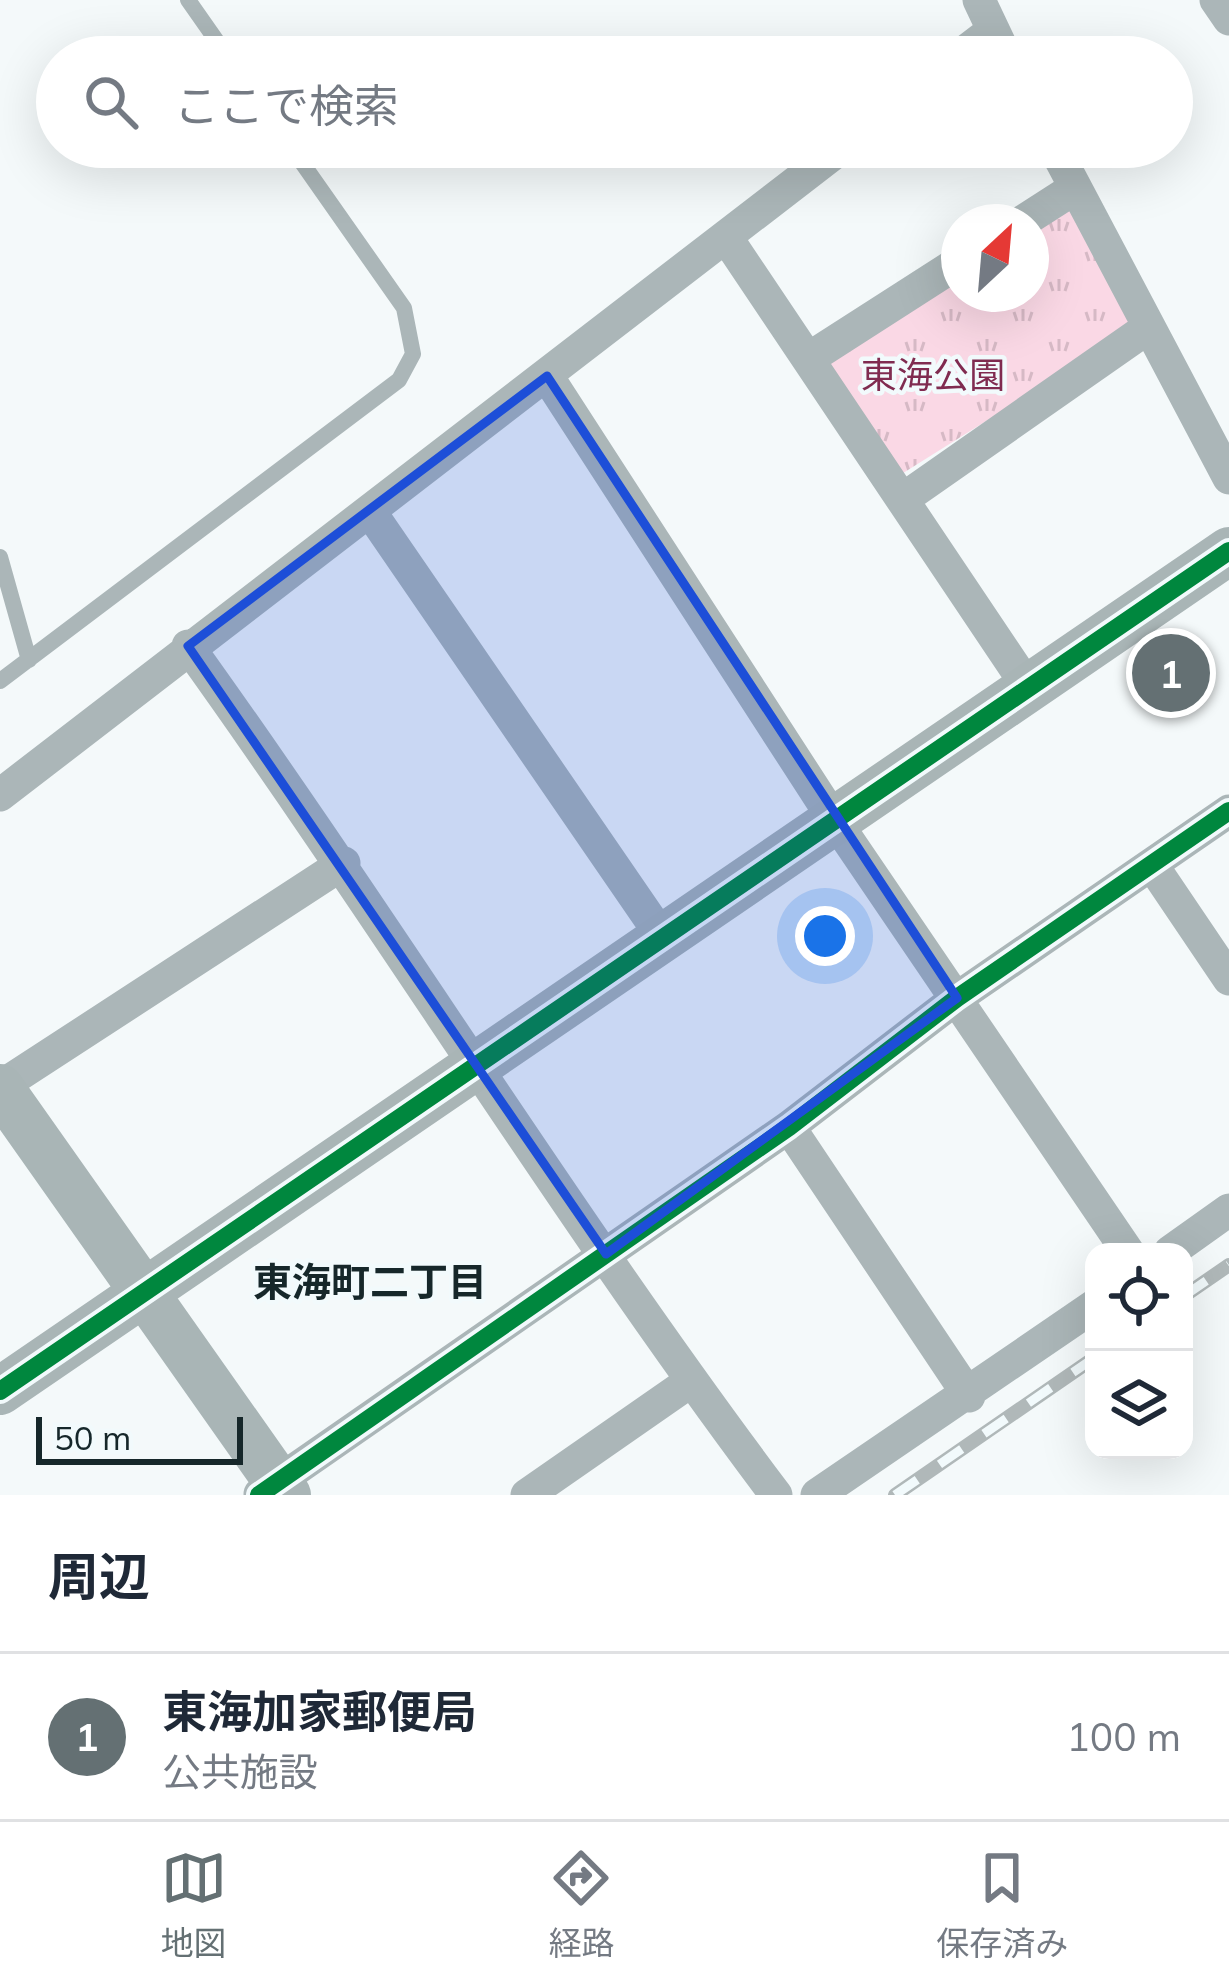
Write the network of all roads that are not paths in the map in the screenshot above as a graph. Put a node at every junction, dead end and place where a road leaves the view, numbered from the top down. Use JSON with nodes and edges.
{"nodes":[{"id":1,"x":188,"y":0,"type":"edge"},
{"id":2,"x":1216,"y":0,"type":"edge"},
{"id":3,"x":1229,"y":19,"type":"edge"},
{"id":4,"x":213,"y":36,"type":"edge"},
{"id":5,"x":306,"y":168,"type":"edge"},
{"id":6,"x":815,"y":168,"type":"edge"},
{"id":7,"x":1065,"y":168,"type":"edge"},
{"id":8,"x":1075,"y":188,"type":"junction"},
{"id":9,"x":1049,"y":205,"type":"edge"},
{"id":10,"x":726,"y":237,"type":"junction"},
{"id":11,"x":941,"y":274,"type":"edge"},
{"id":12,"x":1149,"y":327,"type":"junction"},
{"id":13,"x":808,"y":359,"type":"junction"},
{"id":14,"x":547,"y":376,"type":"junction"},
{"id":15,"x":1229,"y":478,"type":"edge"},
{"id":16,"x":903,"y":499,"type":"junction"},
{"id":17,"x":370,"y":513,"type":"junction"},
{"id":18,"x":1229,"y":551,"type":"edge"},
{"id":19,"x":0,"y":557,"type":"edge"},
{"id":20,"x":4,"y":582,"type":"edge"},
{"id":21,"x":188,"y":646,"type":"junction"},
{"id":22,"x":29,"y":659,"type":"junction"},
{"id":23,"x":0,"y":681,"type":"edge"},
{"id":24,"x":1028,"y":687,"type":"junction"},
{"id":25,"x":0,"y":794,"type":"edge"},
{"id":26,"x":1229,"y":811,"type":"edge"},
{"id":27,"x":833,"y":818,"type":"junction"},
{"id":28,"x":344,"y":863,"type":"junction"},
{"id":29,"x":1152,"y":866,"type":"junction"},
{"id":30,"x":663,"y":938,"type":"junction"},
{"id":31,"x":1229,"y":980,"type":"edge"},
{"id":32,"x":957,"y":998,"type":"junction"},
{"id":33,"x":478,"y":1064,"type":"junction"},
{"id":34,"x":0,"y":1088,"type":"edge"},
{"id":35,"x":790,"y":1126,"type":"junction"},
{"id":36,"x":1229,"y":1210,"type":"edge"},
{"id":37,"x":1122,"y":1243,"type":"edge"},
{"id":38,"x":1182,"y":1243,"type":"edge"},
{"id":39,"x":606,"y":1254,"type":"junction"},
{"id":40,"x":144,"y":1293,"type":"junction"},
{"id":41,"x":1085,"y":1312,"type":"edge"},
{"id":42,"x":691,"y":1382,"type":"junction"},
{"id":43,"x":0,"y":1391,"type":"edge"},
{"id":44,"x":969,"y":1396,"type":"junction"},
{"id":45,"x":274,"y":1491,"type":"edge"},
{"id":46,"x":526,"y":1495,"type":"edge"},
{"id":47,"x":776,"y":1495,"type":"edge"},
{"id":48,"x":817,"y":1495,"type":"edge"}],
"edges":[{"from":1,"to":4,"type":"lane"},
{"from":2,"to":3,"type":"street"},
{"from":5,"to":22,"type":"lane"},
{"from":6,"to":10,"type":"street"},
{"from":7,"to":8,"type":"street"},
{"from":8,"to":9,"type":"street"},
{"from":8,"to":12,"type":"street"},
{"from":10,"to":13,"type":"street"},
{"from":10,"to":14,"type":"street"},
{"from":11,"to":13,"type":"street"},
{"from":12,"to":15,"type":"street"},
{"from":12,"to":16,"type":"street"},
{"from":13,"to":16,"type":"street"},
{"from":14,"to":17,"type":"street"},
{"from":14,"to":27,"type":"street"},
{"from":16,"to":24,"type":"street"},
{"from":17,"to":21,"type":"street"},
{"from":17,"to":30,"type":"street"},
{"from":18,"to":24,"type":"street"},
{"from":19,"to":20,"type":"lane"},
{"from":20,"to":22,"type":"lane"},
{"from":21,"to":25,"type":"street"},
{"from":21,"to":28,"type":"street"},
{"from":22,"to":23,"type":"lane"},
{"from":24,"to":27,"type":"street"},
{"from":26,"to":29,"type":"street"},
{"from":27,"to":30,"type":"street"},
{"from":27,"to":32,"type":"street"},
{"from":28,"to":33,"type":"street"},
{"from":28,"to":34,"type":"street"},
{"from":29,"to":31,"type":"street"},
{"from":29,"to":32,"type":"street"},
{"from":30,"to":33,"type":"street"},
{"from":32,"to":35,"type":"street"},
{"from":32,"to":37,"type":"street"},
{"from":33,"to":39,"type":"street"},
{"from":33,"to":40,"type":"street"},
{"from":34,"to":40,"type":"street"},
{"from":35,"to":39,"type":"street"},
{"from":35,"to":44,"type":"street"},
{"from":36,"to":38,"type":"street"},
{"from":39,"to":42,"type":"street"},
{"from":39,"to":45,"type":"street"},
{"from":40,"to":43,"type":"street"},
{"from":40,"to":45,"type":"street"},
{"from":41,"to":44,"type":"street"},
{"from":42,"to":46,"type":"street"},
{"from":42,"to":47,"type":"street"},
{"from":44,"to":48,"type":"street"}]}
